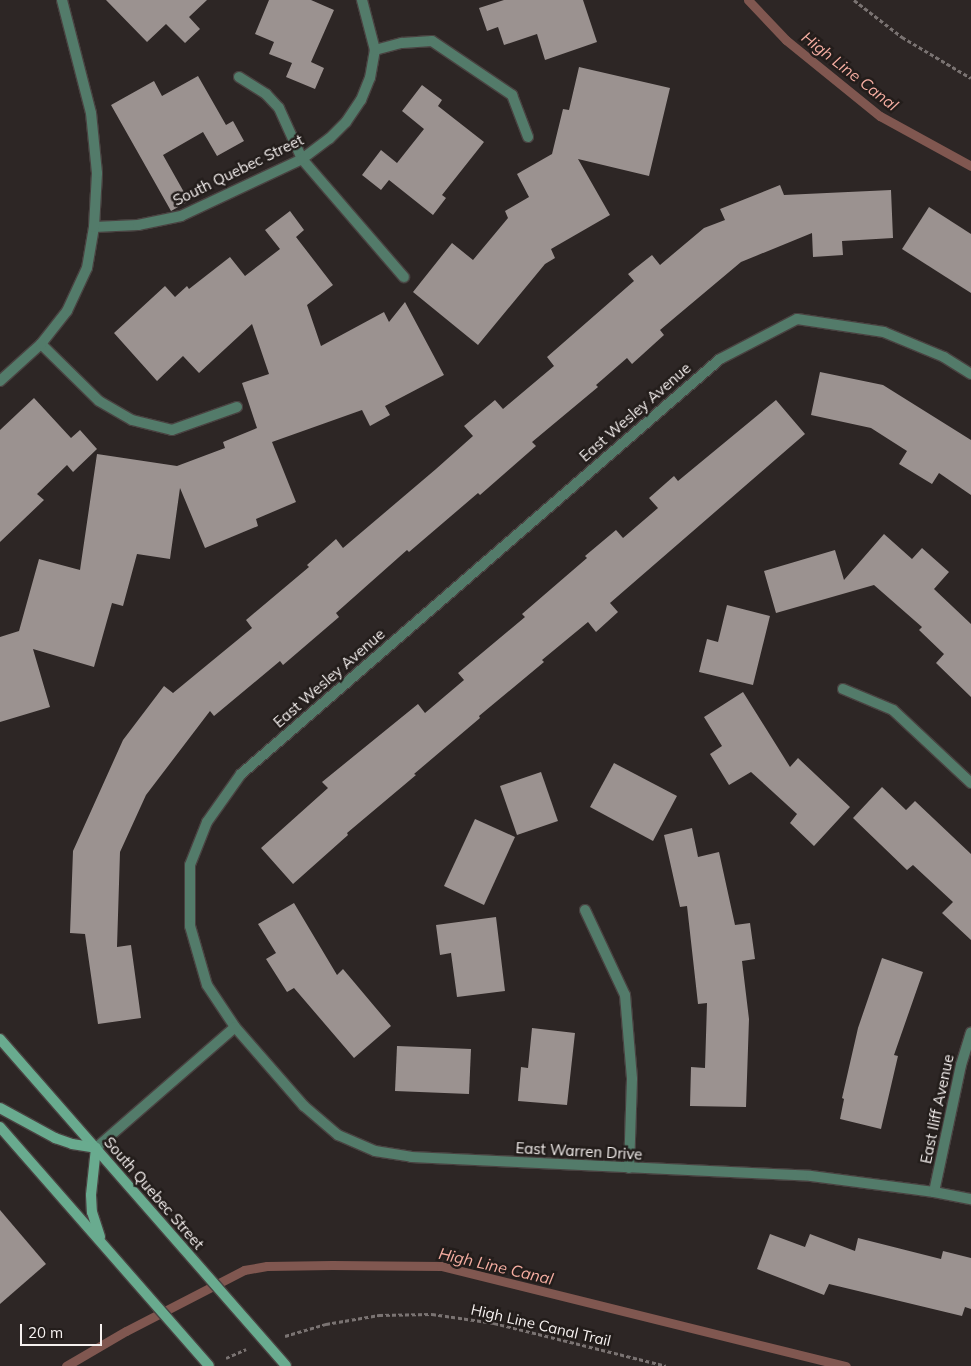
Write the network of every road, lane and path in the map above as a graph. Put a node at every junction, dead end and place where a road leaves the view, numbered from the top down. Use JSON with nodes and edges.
{"nodes":[{"id":1,"x":62,"y":0,"type":"edge"},
{"id":2,"x":362,"y":0,"type":"edge"},
{"id":3,"x":854,"y":0,"type":"edge"},
{"id":4,"x":375,"y":50,"type":"junction"},
{"id":5,"x":239,"y":77,"type":"dead end"},
{"id":6,"x":971,"y":78,"type":"edge"},
{"id":7,"x":528,"y":137,"type":"dead end"},
{"id":8,"x":302,"y":159,"type":"junction"},
{"id":9,"x":94,"y":228,"type":"junction"},
{"id":10,"x":404,"y":277,"type":"dead end"},
{"id":11,"x":41,"y":344,"type":"junction"},
{"id":12,"x":971,"y":374,"type":"edge"},
{"id":13,"x":0,"y":381,"type":"edge"},
{"id":14,"x":237,"y":407,"type":"dead end"},
{"id":15,"x":843,"y":690,"type":"dead end"},
{"id":16,"x":971,"y":783,"type":"edge"},
{"id":17,"x":585,"y":910,"type":"dead end"},
{"id":18,"x":235,"y":1027,"type":"junction"},
{"id":19,"x":971,"y":1034,"type":"edge"},
{"id":20,"x":0,"y":1039,"type":"edge"},
{"id":21,"x":0,"y":1108,"type":"edge"},
{"id":22,"x":0,"y":1127,"type":"edge"},
{"id":23,"x":96,"y":1148,"type":"junction"},
{"id":24,"x":629,"y":1168,"type":"junction"},
{"id":25,"x":934,"y":1192,"type":"junction"},
{"id":26,"x":971,"y":1199,"type":"edge"},
{"id":27,"x":105,"y":1248,"type":"junction"},
{"id":28,"x":264,"y":1341,"type":"junction"},
{"id":29,"x":208,"y":1366,"type":"edge"},
{"id":30,"x":286,"y":1366,"type":"edge"},
{"id":31,"x":666,"y":1366,"type":"edge"}],
"edges":[{"from":1,"to":9,"type":"street"},
{"from":2,"to":4,"type":"street","name":"South Quebec Street"},
{"from":3,"to":6,"type":"path"},
{"from":4,"to":7,"type":"street"},
{"from":4,"to":8,"type":"street","name":"South Quebec Street"},
{"from":5,"to":8,"type":"street"},
{"from":8,"to":9,"type":"street","name":"South Quebec Street"},
{"from":8,"to":10,"type":"street"},
{"from":9,"to":11,"type":"street"},
{"from":11,"to":13,"type":"street"},
{"from":11,"to":14,"type":"street"},
{"from":12,"to":18,"type":"street","name":"East Wesley Avenue"},
{"from":15,"to":16,"type":"street"},
{"from":17,"to":24,"type":"street"},
{"from":18,"to":23,"type":"street"},
{"from":18,"to":24,"type":"street","name":"East Warren Drive"},
{"from":19,"to":25,"type":"street","name":"East Iliff Avenue"},
{"from":20,"to":23,"type":"main road","name":"South Quebec Street"},
{"from":21,"to":23,"type":"main road"},
{"from":22,"to":27,"type":"main road"},
{"from":23,"to":27,"type":"main road"},
{"from":23,"to":28,"type":"main road","name":"South Quebec Street"},
{"from":24,"to":25,"type":"street","name":"East Warren Drive"},
{"from":25,"to":26,"type":"street","name":"East Warren Drive"},
{"from":27,"to":29,"type":"main road"},
{"from":28,"to":29,"type":"path","name":"High Line Canal Trail"},
{"from":28,"to":30,"type":"main road","name":"South Quebec Street"},
{"from":28,"to":31,"type":"path","name":"High Line Canal Trail"}]}
